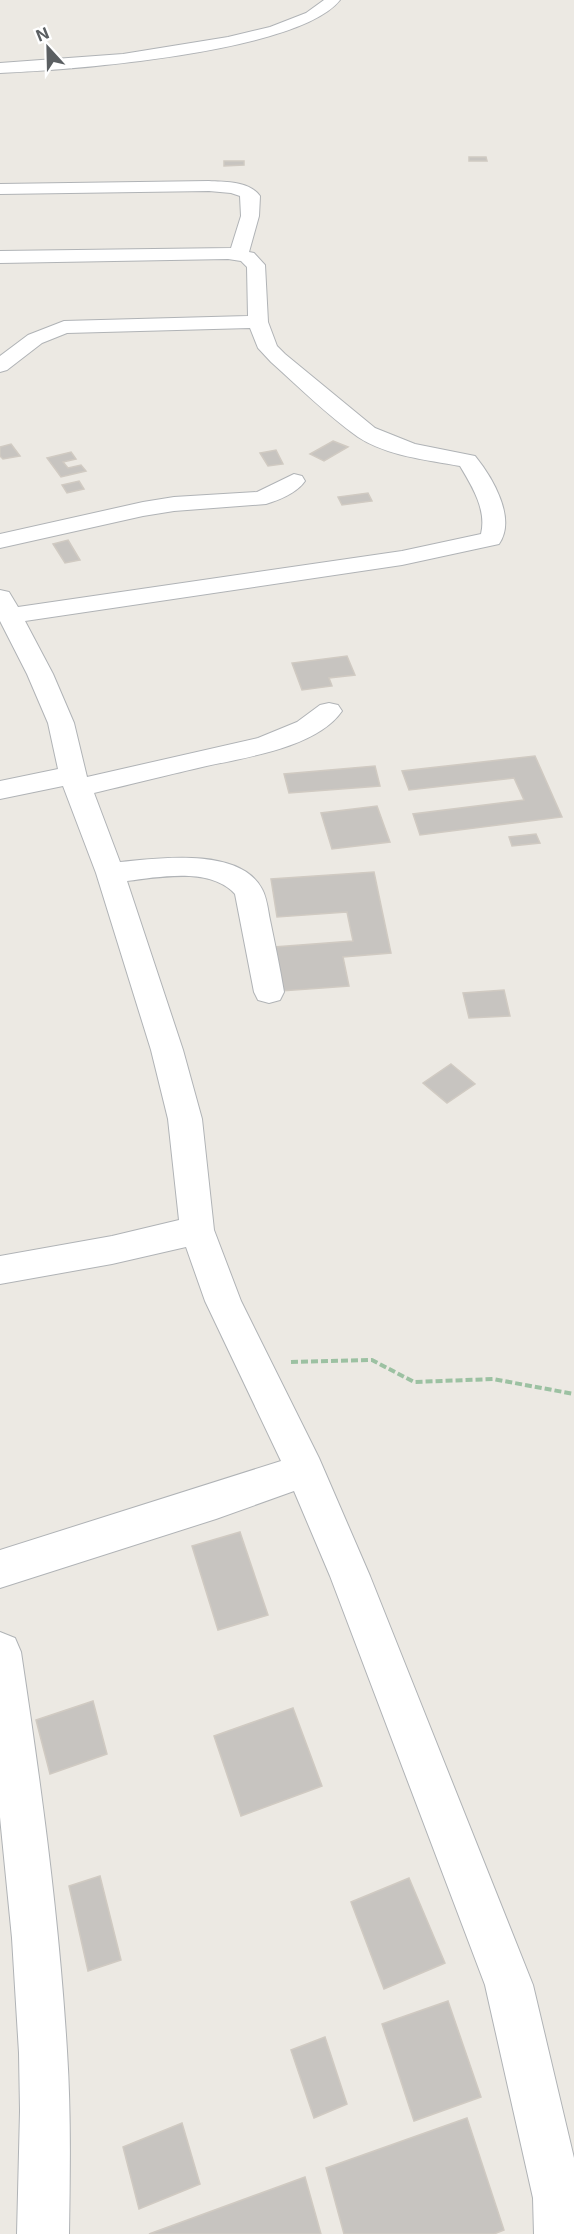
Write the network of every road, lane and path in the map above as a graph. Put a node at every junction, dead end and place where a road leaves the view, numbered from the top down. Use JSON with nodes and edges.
{"nodes":[{"id":1,"x":333,"y":0,"type":"edge"},
{"id":2,"x":0,"y":68,"type":"edge"},
{"id":3,"x":0,"y":189,"type":"edge"},
{"id":4,"x":239,"y":254,"type":"junction"},
{"id":5,"x":0,"y":257,"type":"edge"},
{"id":6,"x":258,"y":322,"type":"junction"},
{"id":7,"x":0,"y":366,"type":"edge"},
{"id":8,"x":294,"y":481,"type":"dead end"},
{"id":9,"x":0,"y":541,"type":"edge"},
{"id":10,"x":5,"y":607,"type":"edge"},
{"id":11,"x":329,"y":711,"type":"dead end"},
{"id":12,"x":75,"y":782,"type":"junction"},
{"id":13,"x":0,"y":790,"type":"edge"},
{"id":14,"x":111,"y":873,"type":"junction"},
{"id":15,"x":269,"y":992,"type":"dead end"},
{"id":16,"x":197,"y":1230,"type":"junction"},
{"id":17,"x":0,"y":1270,"type":"edge"},
{"id":18,"x":252,"y":1361,"type":"junction"},
{"id":19,"x":574,"y":1394,"type":"edge"},
{"id":20,"x":305,"y":1470,"type":"junction"},
{"id":21,"x":0,"y":1569,"type":"edge"},
{"id":22,"x":0,"y":1652,"type":"edge"},
{"id":23,"x":43,"y":2234,"type":"edge"},
{"id":24,"x":560,"y":2234,"type":"edge"}],
"edges":[{"from":1,"to":2,"type":"street"},
{"from":3,"to":4,"type":"street"},
{"from":4,"to":5,"type":"street"},
{"from":4,"to":6,"type":"street"},
{"from":6,"to":7,"type":"street"},
{"from":6,"to":10,"type":"street"},
{"from":8,"to":9,"type":"street"},
{"from":10,"to":12,"type":"street"},
{"from":11,"to":12,"type":"street"},
{"from":12,"to":13,"type":"street"},
{"from":12,"to":14,"type":"street"},
{"from":14,"to":15,"type":"street"},
{"from":14,"to":16,"type":"street"},
{"from":16,"to":17,"type":"street"},
{"from":16,"to":18,"type":"street"},
{"from":18,"to":19,"type":"path"},
{"from":18,"to":20,"type":"street"},
{"from":20,"to":21,"type":"street"},
{"from":20,"to":24,"type":"street"},
{"from":22,"to":23,"type":"street"}]}
